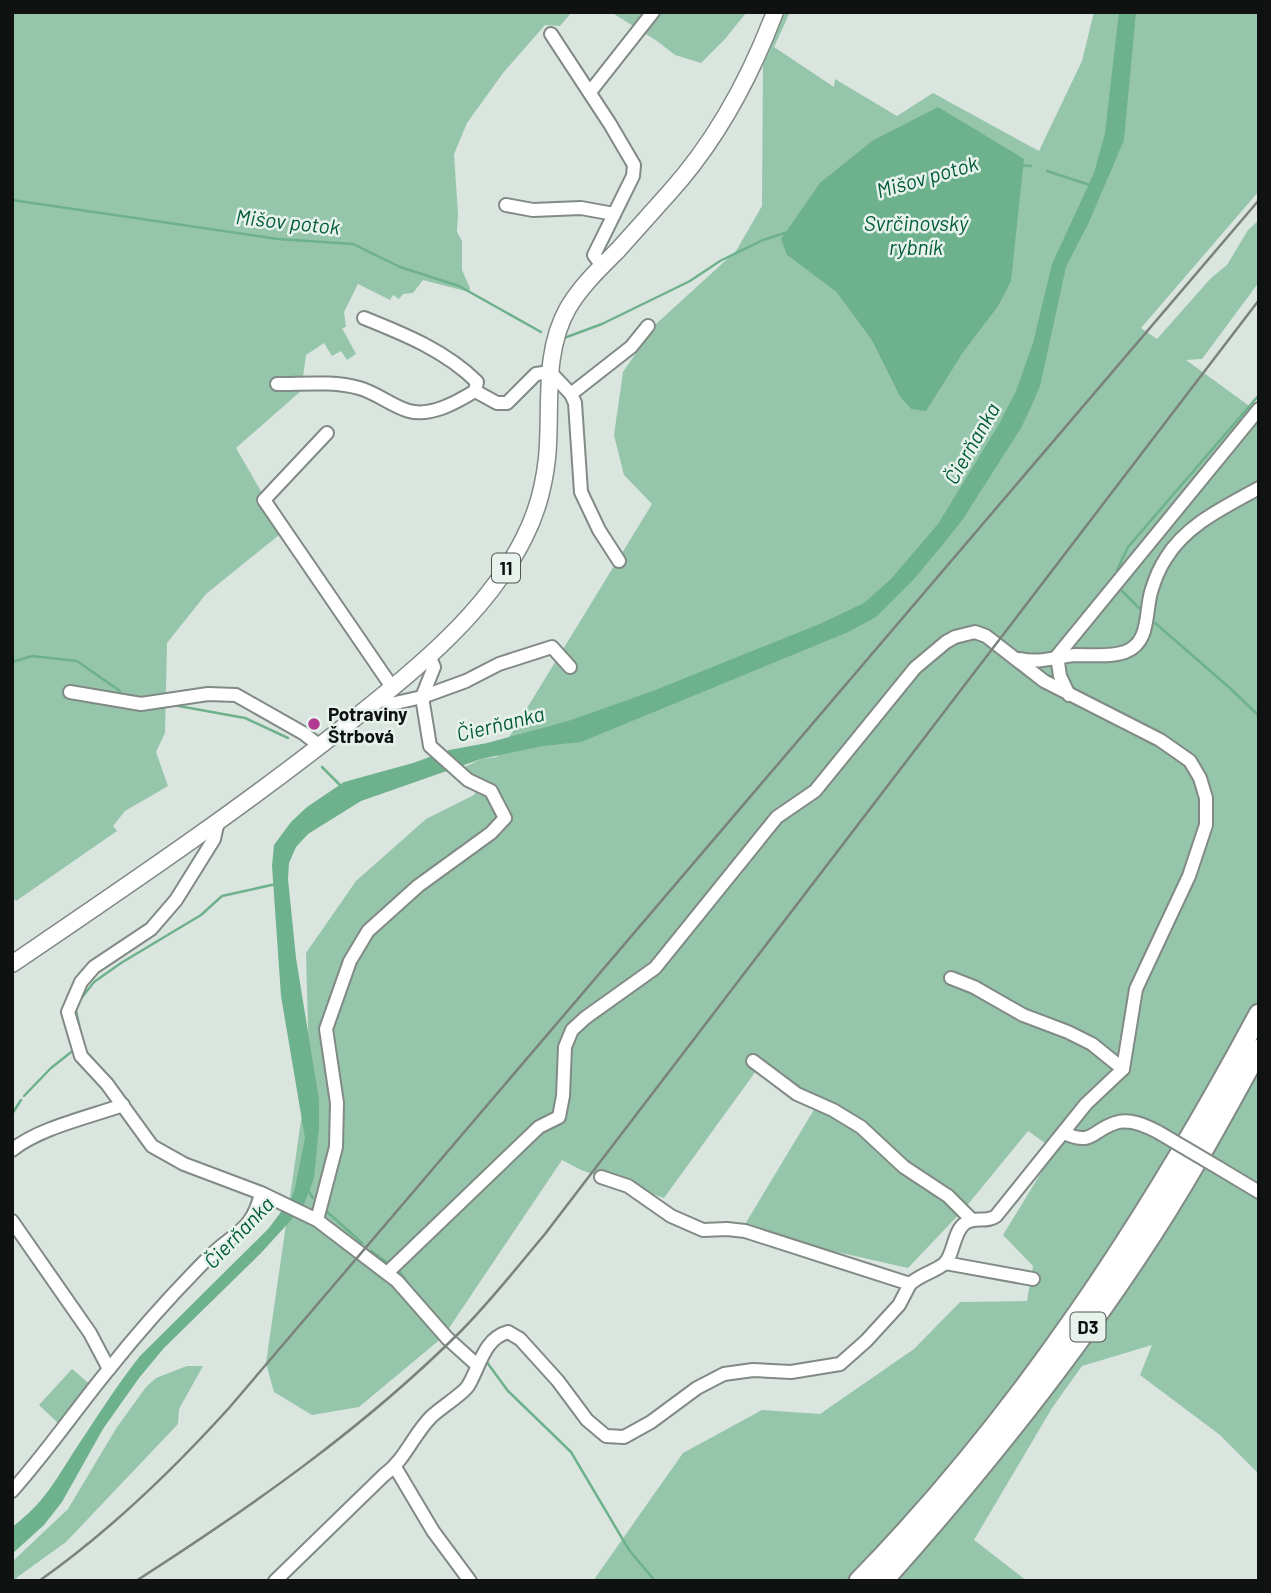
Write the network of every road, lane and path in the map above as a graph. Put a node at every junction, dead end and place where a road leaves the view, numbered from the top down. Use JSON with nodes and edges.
{"nodes":[{"id":1,"x":653,"y":12,"type":"edge"},
{"id":2,"x":775,"y":12,"type":"edge"},
{"id":3,"x":551,"y":34,"type":"dead end"},
{"id":4,"x":590,"y":92,"type":"junction"},
{"id":5,"x":506,"y":205,"type":"dead end"},
{"id":6,"x":614,"y":214,"type":"junction"},
{"id":7,"x":602,"y":266,"type":"junction"},
{"id":8,"x":364,"y":318,"type":"dead end"},
{"id":9,"x":649,"y":326,"type":"dead end"},
{"id":10,"x":550,"y":372,"type":"junction"},
{"id":11,"x":277,"y":384,"type":"dead end"},
{"id":12,"x":475,"y":391,"type":"junction"},
{"id":13,"x":571,"y":394,"type":"junction"},
{"id":14,"x":1259,"y":409,"type":"edge"},
{"id":15,"x":327,"y":433,"type":"dead end"},
{"id":16,"x":1259,"y":488,"type":"edge"},
{"id":17,"x":619,"y":561,"type":"dead end"},
{"id":18,"x":429,"y":655,"type":"junction"},
{"id":19,"x":1057,"y":656,"type":"junction"},
{"id":20,"x":1016,"y":659,"type":"junction"},
{"id":21,"x":570,"y":667,"type":"dead end"},
{"id":22,"x":70,"y":692,"type":"dead end"},
{"id":23,"x":387,"y":692,"type":"junction"},
{"id":24,"x":1069,"y":695,"type":"junction"},
{"id":25,"x":422,"y":697,"type":"junction"},
{"id":26,"x":320,"y":746,"type":"junction"},
{"id":27,"x":218,"y":821,"type":"junction"},
{"id":28,"x":12,"y":964,"type":"edge"},
{"id":29,"x":951,"y":978,"type":"dead end"},
{"id":30,"x":1259,"y":1014,"type":"edge"},
{"id":31,"x":1259,"y":1049,"type":"edge"},
{"id":32,"x":753,"y":1061,"type":"dead end"},
{"id":33,"x":1123,"y":1069,"type":"junction"},
{"id":34,"x":122,"y":1105,"type":"junction"},
{"id":35,"x":1064,"y":1133,"type":"junction"},
{"id":36,"x":12,"y":1150,"type":"edge"},
{"id":37,"x":601,"y":1177,"type":"dead end"},
{"id":38,"x":1259,"y":1192,"type":"edge"},
{"id":39,"x":264,"y":1194,"type":"junction"},
{"id":40,"x":317,"y":1220,"type":"junction"},
{"id":41,"x":972,"y":1220,"type":"junction"},
{"id":42,"x":12,"y":1221,"type":"edge"},
{"id":43,"x":945,"y":1263,"type":"junction"},
{"id":44,"x":388,"y":1272,"type":"junction"},
{"id":45,"x":1033,"y":1279,"type":"dead end"},
{"id":46,"x":910,"y":1284,"type":"junction"},
{"id":47,"x":477,"y":1365,"type":"junction"},
{"id":48,"x":108,"y":1369,"type":"junction"},
{"id":49,"x":395,"y":1466,"type":"junction"},
{"id":50,"x":12,"y":1491,"type":"edge"},
{"id":51,"x":275,"y":1581,"type":"edge"},
{"id":52,"x":470,"y":1581,"type":"edge"},
{"id":53,"x":859,"y":1581,"type":"edge"},
{"id":54,"x":883,"y":1581,"type":"edge"}],
"edges":[{"from":1,"to":4,"type":"street"},
{"from":2,"to":7,"type":"main road","number":"11"},
{"from":3,"to":4,"type":"street"},
{"from":4,"to":6,"type":"street"},
{"from":5,"to":6,"type":"street"},
{"from":6,"to":7,"type":"street"},
{"from":7,"to":10,"type":"main road","number":"11"},
{"from":8,"to":12,"type":"street"},
{"from":9,"to":13,"type":"street"},
{"from":10,"to":12,"type":"street"},
{"from":10,"to":13,"type":"street"},
{"from":10,"to":18,"type":"main road","number":"11"},
{"from":11,"to":12,"type":"street"},
{"from":13,"to":17,"type":"street"},
{"from":14,"to":19,"type":"street"},
{"from":15,"to":23,"type":"street"},
{"from":16,"to":19,"type":"street"},
{"from":18,"to":23,"type":"main road","number":"11"},
{"from":18,"to":25,"type":"street"},
{"from":19,"to":20,"type":"street"},
{"from":19,"to":24,"type":"street"},
{"from":20,"to":24,"type":"street"},
{"from":20,"to":44,"type":"street"},
{"from":21,"to":25,"type":"street"},
{"from":22,"to":26,"type":"street"},
{"from":23,"to":25,"type":"street"},
{"from":23,"to":26,"type":"main road","number":"11"},
{"from":24,"to":33,"type":"street"},
{"from":25,"to":40,"type":"street"},
{"from":26,"to":27,"type":"main road","number":"11"},
{"from":27,"to":28,"type":"main road","number":"11"},
{"from":27,"to":34,"type":"street"},
{"from":29,"to":33,"type":"street"},
{"from":30,"to":53,"type":"highway","number":"D3"},
{"from":31,"to":54,"type":"highway","number":"D3"},
{"from":32,"to":41,"type":"street"},
{"from":33,"to":35,"type":"street"},
{"from":34,"to":36,"type":"street"},
{"from":34,"to":39,"type":"street"},
{"from":35,"to":38,"type":"street","bridge":true},
{"from":35,"to":41,"type":"street"},
{"from":37,"to":46,"type":"street"},
{"from":39,"to":40,"type":"street"},
{"from":39,"to":48,"type":"street"},
{"from":40,"to":44,"type":"street"},
{"from":41,"to":43,"type":"street"},
{"from":42,"to":48,"type":"street"},
{"from":43,"to":45,"type":"street"},
{"from":43,"to":46,"type":"street"},
{"from":44,"to":47,"type":"street"},
{"from":46,"to":47,"type":"street"},
{"from":47,"to":49,"type":"street"},
{"from":48,"to":50,"type":"street"},
{"from":49,"to":51,"type":"street"},
{"from":49,"to":52,"type":"street"}]}
